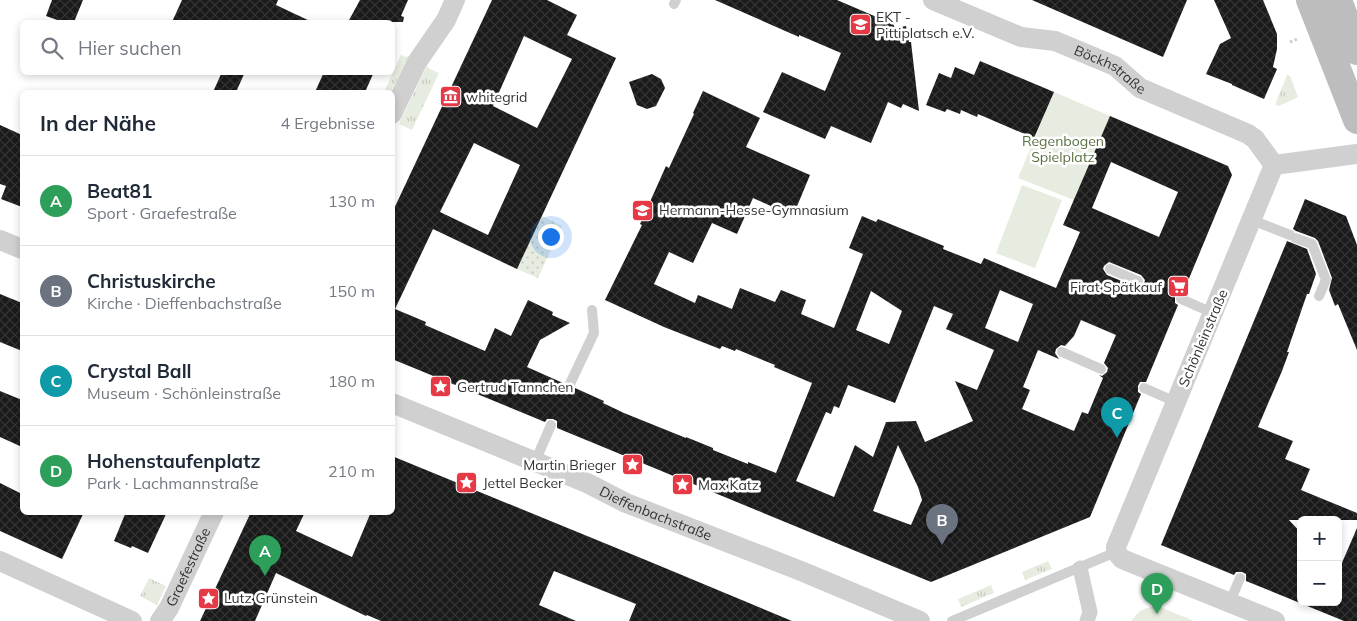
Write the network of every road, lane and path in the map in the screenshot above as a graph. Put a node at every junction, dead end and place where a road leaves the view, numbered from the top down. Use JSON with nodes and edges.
{"nodes":[{"id":1,"x":455,"y":0,"type":"edge"},
{"id":2,"x":933,"y":0,"type":"edge"},
{"id":3,"x":1310,"y":0,"type":"edge"},
{"id":4,"x":1338,"y":0,"type":"edge"},
{"id":5,"x":1297,"y":39,"type":"dead end"},
{"id":6,"x":1290,"y":42,"type":"dead end"},
{"id":7,"x":1357,"y":51,"type":"edge"},
{"id":8,"x":395,"y":108,"type":"edge"},
{"id":9,"x":1357,"y":120,"type":"edge"},
{"id":10,"x":1357,"y":154,"type":"edge"},
{"id":11,"x":1274,"y":165,"type":"junction"},
{"id":12,"x":1252,"y":220,"type":"junction"},
{"id":13,"x":0,"y":240,"type":"edge"},
{"id":14,"x":20,"y":249,"type":"edge"},
{"id":15,"x":1110,"y":269,"type":"dead end"},
{"id":16,"x":1138,"y":281,"type":"dead end"},
{"id":17,"x":1320,"y":296,"type":"dead end"},
{"id":18,"x":1180,"y":299,"type":"dead end"},
{"id":19,"x":592,"y":310,"type":"dead end"},
{"id":20,"x":1213,"y":313,"type":"junction"},
{"id":21,"x":1062,"y":352,"type":"dead end"},
{"id":22,"x":1101,"y":369,"type":"dead end"},
{"id":23,"x":568,"y":388,"type":"dead end"},
{"id":24,"x":1144,"y":388,"type":"dead end"},
{"id":25,"x":1176,"y":402,"type":"junction"},
{"id":26,"x":395,"y":404,"type":"edge"},
{"id":27,"x":551,"y":425,"type":"dead end"},
{"id":28,"x":535,"y":462,"type":"junction"},
{"id":29,"x":213,"y":515,"type":"edge"},
{"id":30,"x":1116,"y":552,"type":"junction"},
{"id":31,"x":0,"y":561,"type":"edge"},
{"id":32,"x":1080,"y":568,"type":"junction"},
{"id":33,"x":1240,"y":578,"type":"dead end"},
{"id":34,"x":1230,"y":602,"type":"junction"},
{"id":35,"x":132,"y":621,"type":"edge"},
{"id":36,"x":160,"y":621,"type":"edge"},
{"id":37,"x":920,"y":621,"type":"edge"},
{"id":38,"x":952,"y":621,"type":"edge"},
{"id":39,"x":1087,"y":621,"type":"edge"},
{"id":40,"x":1275,"y":621,"type":"edge"}],
"edges":[{"from":1,"to":8,"type":"street"},
{"from":2,"to":11,"type":"street","name":"Böckhstraße"},
{"from":3,"to":9,"type":"main road"},
{"from":4,"to":7,"type":"main road"},
{"from":5,"to":6,"type":"path"},
{"from":10,"to":11,"type":"street"},
{"from":11,"to":12,"type":"street","name":"Schönleinstraße"},
{"from":12,"to":17,"type":"lane"},
{"from":12,"to":20,"type":"street","name":"Schönleinstraße"},
{"from":13,"to":14,"type":"street"},
{"from":15,"to":16,"type":"lane"},
{"from":18,"to":20,"type":"lane"},
{"from":19,"to":23,"type":"lane"},
{"from":20,"to":25,"type":"street","name":"Schönleinstraße"},
{"from":21,"to":22,"type":"lane"},
{"from":24,"to":25,"type":"lane"},
{"from":25,"to":30,"type":"street","name":"Schönleinstraße"},
{"from":26,"to":28,"type":"street","name":"Dieffenbachstraße"},
{"from":27,"to":28,"type":"lane"},
{"from":28,"to":37,"type":"street","name":"Dieffenbachstraße"},
{"from":29,"to":36,"type":"street","name":"Graefestraße"},
{"from":30,"to":32,"type":"lane"},
{"from":30,"to":34,"type":"street"},
{"from":31,"to":35,"type":"street"},
{"from":32,"to":38,"type":"lane"},
{"from":32,"to":39,"type":"street"},
{"from":33,"to":34,"type":"lane"},
{"from":34,"to":40,"type":"street"}]}
